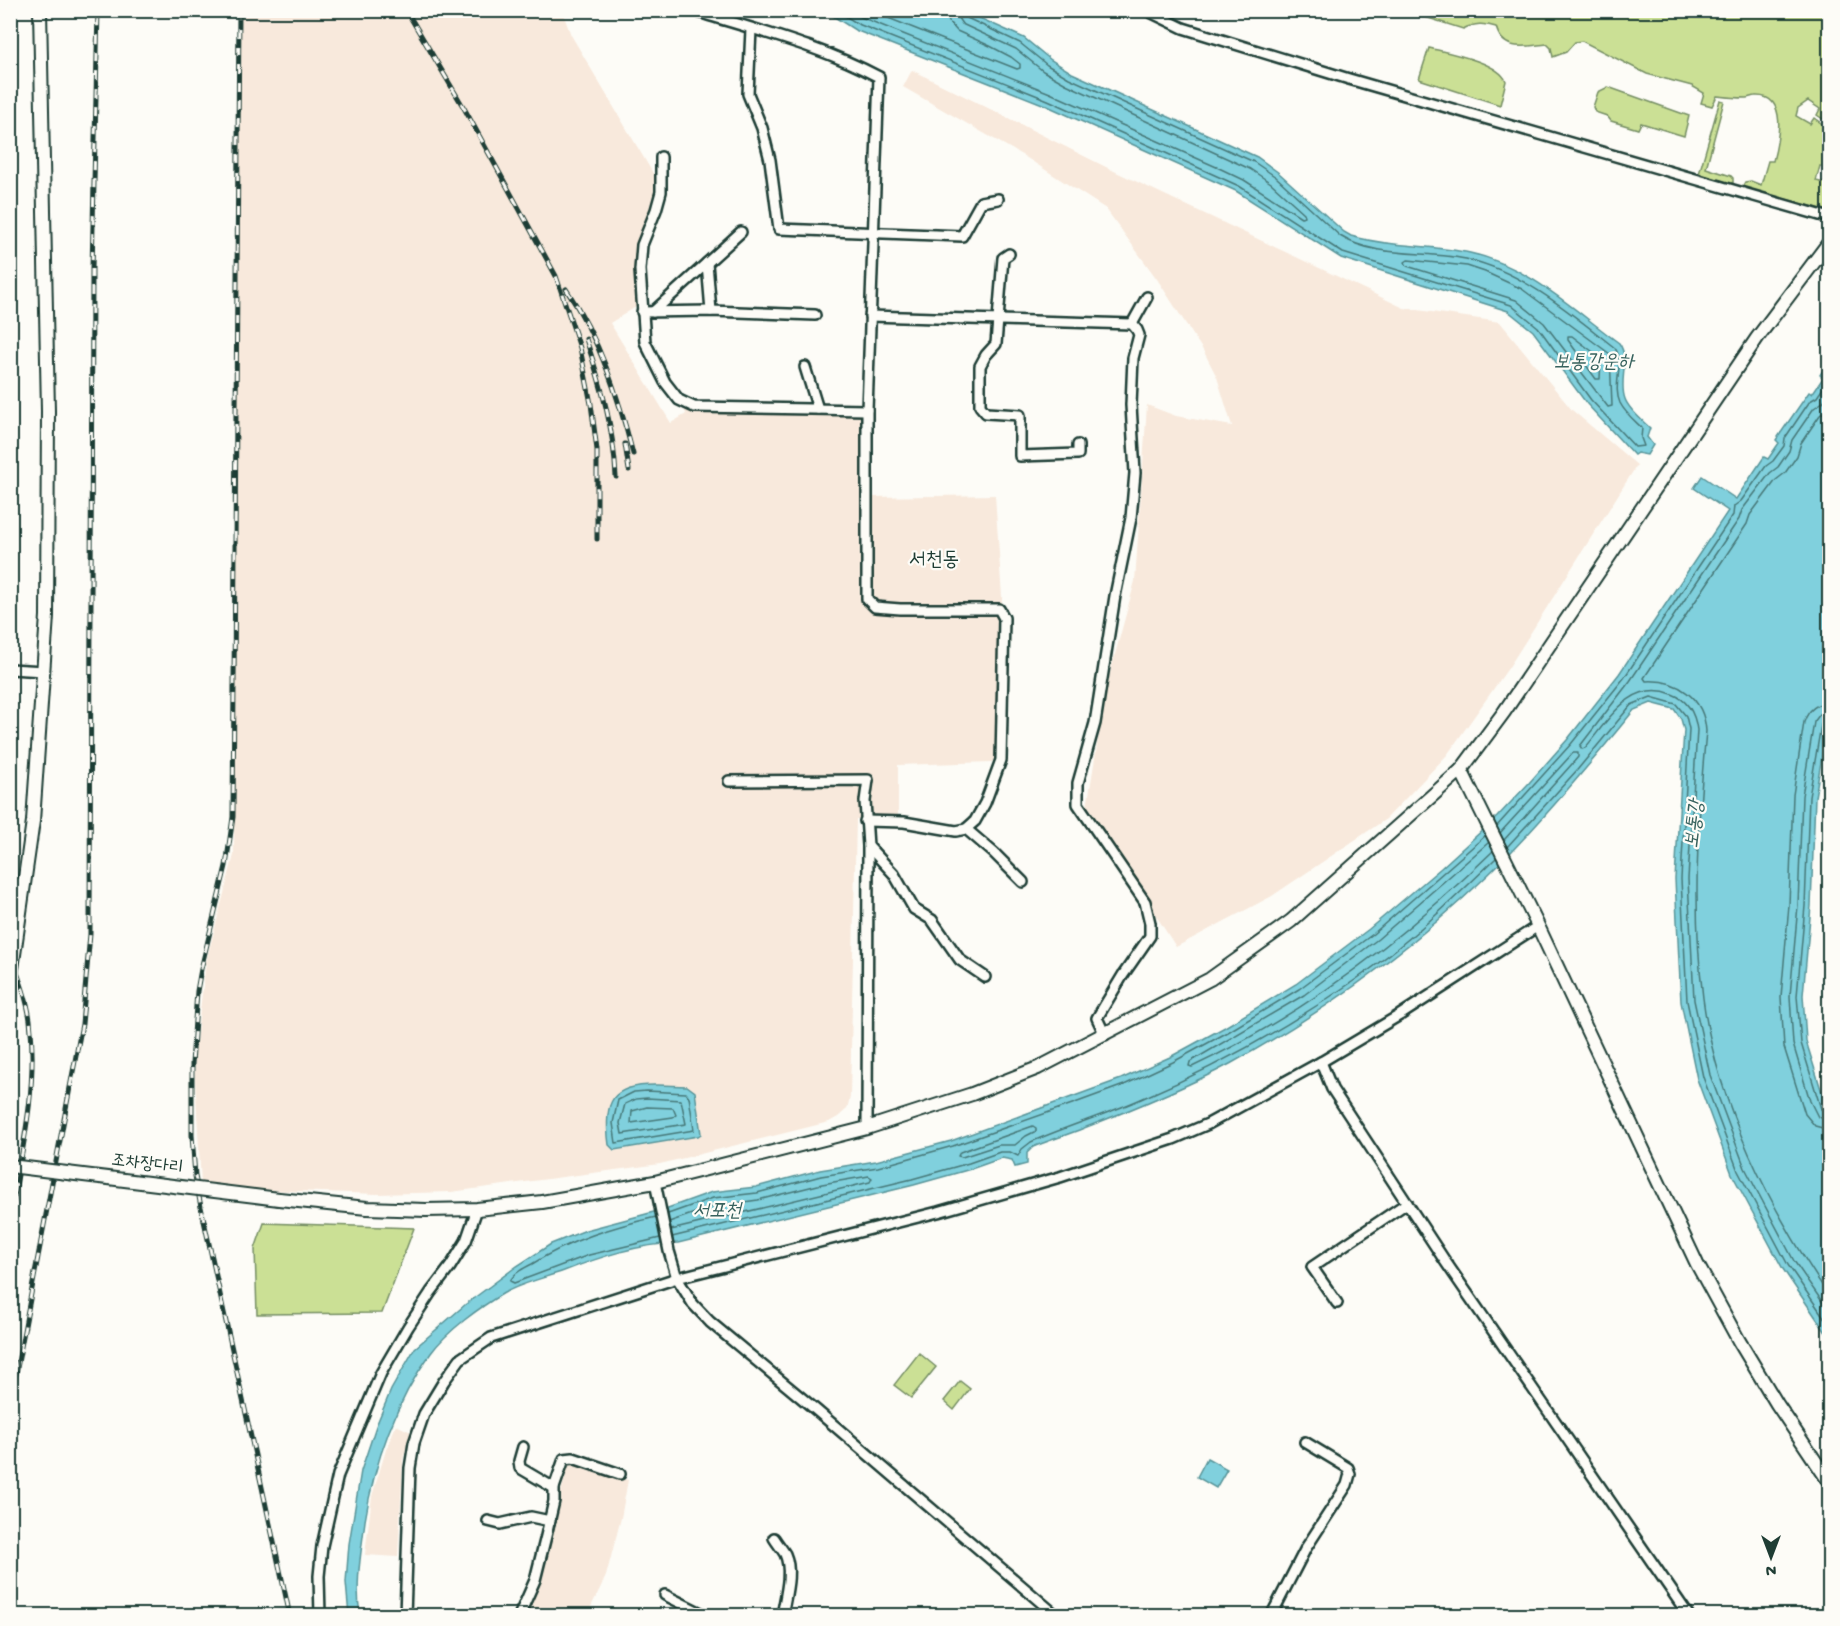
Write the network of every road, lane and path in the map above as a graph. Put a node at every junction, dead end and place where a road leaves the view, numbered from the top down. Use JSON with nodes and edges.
{"nodes":[{"id":1,"x":40,"y":10,"type":"edge"},
{"id":2,"x":692,"y":10,"type":"edge"},
{"id":3,"x":1146,"y":10,"type":"edge"},
{"id":4,"x":752,"y":29,"type":"junction"},
{"id":5,"x":662,"y":157,"type":"dead end"},
{"id":6,"x":998,"y":199,"type":"dead end"},
{"id":7,"x":1830,"y":218,"type":"edge"},
{"id":8,"x":741,"y":232,"type":"dead end"},
{"id":9,"x":873,"y":232,"type":"junction"},
{"id":10,"x":1830,"y":241,"type":"edge"},
{"id":11,"x":1009,"y":254,"type":"dead end"},
{"id":12,"x":707,"y":263,"type":"junction"},
{"id":13,"x":1147,"y":297,"type":"dead end"},
{"id":14,"x":711,"y":311,"type":"junction"},
{"id":15,"x":642,"y":312,"type":"junction"},
{"id":16,"x":653,"y":312,"type":"junction"},
{"id":17,"x":815,"y":315,"type":"dead end"},
{"id":18,"x":870,"y":316,"type":"junction"},
{"id":19,"x":998,"y":320,"type":"junction"},
{"id":20,"x":1132,"y":324,"type":"junction"},
{"id":21,"x":805,"y":367,"type":"dead end"},
{"id":22,"x":818,"y":409,"type":"junction"},
{"id":23,"x":867,"y":410,"type":"junction"},
{"id":24,"x":1078,"y":445,"type":"dead end"},
{"id":25,"x":10,"y":669,"type":"edge"},
{"id":26,"x":44,"y":671,"type":"junction"},
{"id":27,"x":1461,"y":770,"type":"junction"},
{"id":28,"x":729,"y":781,"type":"dead end"},
{"id":29,"x":865,"y":821,"type":"junction"},
{"id":30,"x":966,"y":829,"type":"junction"},
{"id":31,"x":868,"y":846,"type":"junction"},
{"id":32,"x":10,"y":882,"type":"edge"},
{"id":33,"x":1023,"y":882,"type":"dead end"},
{"id":34,"x":24,"y":884,"type":"junction"},
{"id":35,"x":1538,"y":926,"type":"junction"},
{"id":36,"x":985,"y":977,"type":"dead end"},
{"id":37,"x":10,"y":983,"type":"edge"},
{"id":38,"x":1105,"y":1035,"type":"junction"},
{"id":39,"x":1321,"y":1062,"type":"junction"},
{"id":40,"x":867,"y":1128,"type":"junction"},
{"id":41,"x":10,"y":1166,"type":"edge"},
{"id":42,"x":655,"y":1182,"type":"junction"},
{"id":43,"x":1407,"y":1203,"type":"junction"},
{"id":44,"x":477,"y":1209,"type":"junction"},
{"id":45,"x":677,"y":1278,"type":"junction"},
{"id":46,"x":1337,"y":1303,"type":"dead end"},
{"id":47,"x":1305,"y":1442,"type":"dead end"},
{"id":48,"x":523,"y":1447,"type":"dead end"},
{"id":49,"x":620,"y":1474,"type":"dead end"},
{"id":50,"x":1830,"y":1483,"type":"edge"},
{"id":51,"x":554,"y":1488,"type":"junction"},
{"id":52,"x":488,"y":1521,"type":"dead end"},
{"id":53,"x":549,"y":1521,"type":"junction"},
{"id":54,"x":774,"y":1538,"type":"dead end"},
{"id":55,"x":665,"y":1595,"type":"dead end"},
{"id":56,"x":320,"y":1616,"type":"edge"},
{"id":57,"x":405,"y":1616,"type":"edge"},
{"id":58,"x":519,"y":1616,"type":"edge"},
{"id":59,"x":706,"y":1616,"type":"edge"},
{"id":60,"x":782,"y":1616,"type":"edge"},
{"id":61,"x":1057,"y":1616,"type":"edge"},
{"id":62,"x":1271,"y":1616,"type":"edge"},
{"id":63,"x":1689,"y":1616,"type":"edge"}],
"edges":[{"from":1,"to":26,"type":"main road"},
{"from":2,"to":4,"type":"street"},
{"from":3,"to":7,"type":"street"},
{"from":4,"to":9,"type":"street"},
{"from":4,"to":9,"type":"street"},
{"from":5,"to":15,"type":"street"},
{"from":6,"to":9,"type":"street"},
{"from":8,"to":12,"type":"street"},
{"from":9,"to":18,"type":"street"},
{"from":10,"to":27,"type":"main road","name":"조차장다리"},
{"from":11,"to":19,"type":"street"},
{"from":12,"to":14,"type":"street"},
{"from":12,"to":16,"type":"street"},
{"from":13,"to":20,"type":"street"},
{"from":14,"to":16,"type":"street"},
{"from":14,"to":17,"type":"street"},
{"from":15,"to":16,"type":"street"},
{"from":15,"to":22,"type":"street"},
{"from":18,"to":19,"type":"street"},
{"from":18,"to":23,"type":"street"},
{"from":19,"to":20,"type":"street"},
{"from":19,"to":24,"type":"street"},
{"from":20,"to":38,"type":"street"},
{"from":21,"to":22,"type":"street"},
{"from":22,"to":23,"type":"street"},
{"from":23,"to":30,"type":"street"},
{"from":25,"to":26,"type":"street"},
{"from":26,"to":34,"type":"main road"},
{"from":27,"to":35,"type":"main road"},
{"from":27,"to":38,"type":"main road","name":"조차장다리"},
{"from":28,"to":29,"type":"street"},
{"from":29,"to":30,"type":"street"},
{"from":29,"to":31,"type":"street"},
{"from":30,"to":33,"type":"street"},
{"from":31,"to":36,"type":"street"},
{"from":31,"to":40,"type":"street"},
{"from":32,"to":34,"type":"street"},
{"from":34,"to":37,"type":"main road"},
{"from":35,"to":39,"type":"street"},
{"from":35,"to":50,"type":"main road"},
{"from":38,"to":40,"type":"main road","name":"조차장다리"},
{"from":39,"to":43,"type":"street"},
{"from":39,"to":45,"type":"street"},
{"from":40,"to":42,"type":"main road","name":"조차장다리"},
{"from":41,"to":44,"type":"main road","name":"조차장다리","bridge":true},
{"from":42,"to":44,"type":"main road","name":"조차장다리"},
{"from":42,"to":45,"type":"street"},
{"from":43,"to":46,"type":"street"},
{"from":43,"to":63,"type":"street"},
{"from":44,"to":56,"type":"street"},
{"from":45,"to":57,"type":"street"},
{"from":45,"to":61,"type":"street"},
{"from":47,"to":62,"type":"street"},
{"from":48,"to":51,"type":"street"},
{"from":49,"to":51,"type":"street"},
{"from":51,"to":53,"type":"street"},
{"from":52,"to":53,"type":"street"},
{"from":53,"to":58,"type":"street"},
{"from":54,"to":60,"type":"street"},
{"from":55,"to":59,"type":"street"}]}
